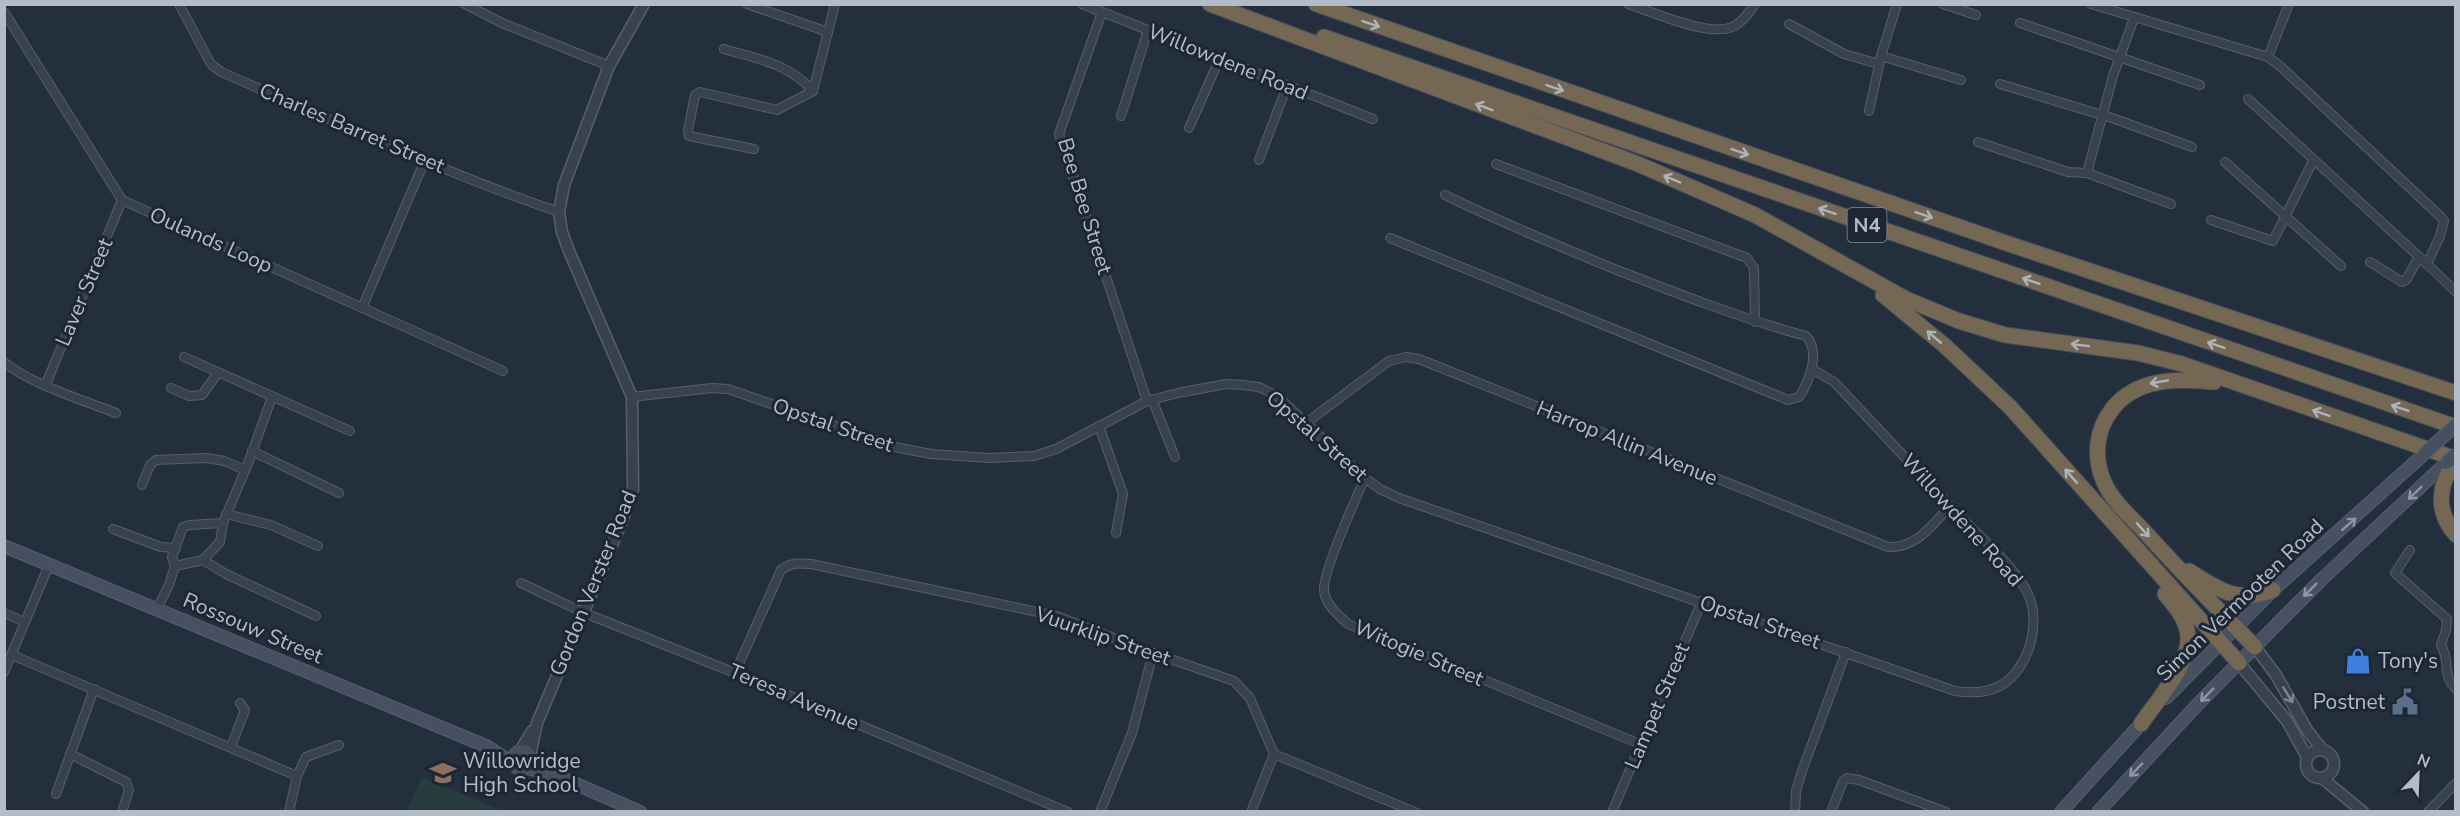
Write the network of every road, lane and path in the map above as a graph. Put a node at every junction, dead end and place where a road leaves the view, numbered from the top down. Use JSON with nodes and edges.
{"nodes":[{"id":1,"x":179,"y":4,"type":"edge"},
{"id":2,"x":465,"y":4,"type":"edge"},
{"id":3,"x":644,"y":4,"type":"edge"},
{"id":4,"x":747,"y":4,"type":"edge"},
{"id":5,"x":835,"y":4,"type":"edge"},
{"id":6,"x":1082,"y":4,"type":"edge"},
{"id":7,"x":1210,"y":4,"type":"edge"},
{"id":8,"x":1224,"y":4,"type":"edge"},
{"id":9,"x":1316,"y":4,"type":"edge"},
{"id":10,"x":1628,"y":4,"type":"edge"},
{"id":11,"x":1755,"y":4,"type":"edge"},
{"id":12,"x":1897,"y":4,"type":"edge"},
{"id":13,"x":1943,"y":4,"type":"edge"},
{"id":14,"x":2091,"y":4,"type":"edge"},
{"id":15,"x":2289,"y":4,"type":"edge"},
{"id":16,"x":4,"y":12,"type":"edge"},
{"id":17,"x":1101,"y":12,"type":"junction"},
{"id":18,"x":1976,"y":15,"type":"dead end"},
{"id":19,"x":2134,"y":18,"type":"junction"},
{"id":20,"x":1789,"y":24,"type":"dead end"},
{"id":21,"x":2020,"y":24,"type":"dead end"},
{"id":22,"x":1148,"y":30,"type":"junction"},
{"id":23,"x":828,"y":32,"type":"junction"},
{"id":24,"x":724,"y":49,"type":"dead end"},
{"id":25,"x":2121,"y":56,"type":"junction"},
{"id":26,"x":2268,"y":57,"type":"junction"},
{"id":27,"x":1219,"y":60,"type":"junction"},
{"id":28,"x":1880,"y":60,"type":"junction"},
{"id":29,"x":609,"y":66,"type":"junction"},
{"id":30,"x":1960,"y":80,"type":"dead end"},
{"id":31,"x":2000,"y":84,"type":"dead end"},
{"id":32,"x":2200,"y":85,"type":"dead end"},
{"id":33,"x":1287,"y":86,"type":"junction"},
{"id":34,"x":813,"y":91,"type":"junction"},
{"id":35,"x":2248,"y":99,"type":"dead end"},
{"id":36,"x":1869,"y":111,"type":"dead end"},
{"id":37,"x":1122,"y":116,"type":"dead end"},
{"id":38,"x":2102,"y":116,"type":"junction"},
{"id":39,"x":1373,"y":119,"type":"dead end"},
{"id":40,"x":1189,"y":128,"type":"dead end"},
{"id":41,"x":1978,"y":142,"type":"dead end"},
{"id":42,"x":2192,"y":147,"type":"dead end"},
{"id":43,"x":754,"y":149,"type":"dead end"},
{"id":44,"x":425,"y":160,"type":"junction"},
{"id":45,"x":1259,"y":160,"type":"dead end"},
{"id":46,"x":2313,"y":161,"type":"junction"},
{"id":47,"x":2225,"y":162,"type":"dead end"},
{"id":48,"x":1496,"y":164,"type":"dead end"},
{"id":49,"x":2087,"y":173,"type":"junction"},
{"id":50,"x":1445,"y":195,"type":"dead end"},
{"id":51,"x":122,"y":200,"type":"junction"},
{"id":52,"x":2171,"y":204,"type":"dead end"},
{"id":53,"x":559,"y":212,"type":"junction"},
{"id":54,"x":2285,"y":214,"type":"junction"},
{"id":55,"x":2211,"y":220,"type":"dead end"},
{"id":56,"x":1390,"y":238,"type":"dead end"},
{"id":57,"x":2419,"y":257,"type":"junction"},
{"id":58,"x":1837,"y":261,"type":"junction"},
{"id":59,"x":2370,"y":262,"type":"dead end"},
{"id":60,"x":2427,"y":264,"type":"junction"},
{"id":61,"x":2341,"y":266,"type":"dead end"},
{"id":62,"x":2456,"y":292,"type":"edge"},
{"id":63,"x":362,"y":308,"type":"junction"},
{"id":64,"x":1755,"y":322,"type":"junction"},
{"id":65,"x":184,"y":357,"type":"dead end"},
{"id":66,"x":4,"y":362,"type":"edge"},
{"id":67,"x":1812,"y":369,"type":"junction"},
{"id":68,"x":502,"y":371,"type":"dead end"},
{"id":69,"x":217,"y":374,"type":"junction"},
{"id":70,"x":45,"y":384,"type":"junction"},
{"id":71,"x":2238,"y":384,"type":"junction"},
{"id":72,"x":171,"y":388,"type":"dead end"},
{"id":73,"x":2455,"y":393,"type":"edge"},
{"id":74,"x":272,"y":397,"type":"junction"},
{"id":75,"x":632,"y":397,"type":"junction"},
{"id":76,"x":1149,"y":400,"type":"junction"},
{"id":77,"x":116,"y":413,"type":"dead end"},
{"id":78,"x":1306,"y":423,"type":"junction"},
{"id":79,"x":1099,"y":426,"type":"junction"},
{"id":80,"x":2456,"y":426,"type":"edge"},
{"id":81,"x":350,"y":431,"type":"dead end"},
{"id":82,"x":252,"y":451,"type":"junction"},
{"id":83,"x":1174,"y":457,"type":"dead end"},
{"id":84,"x":2452,"y":461,"type":"edge"},
{"id":85,"x":245,"y":470,"type":"junction"},
{"id":86,"x":1365,"y":478,"type":"junction"},
{"id":87,"x":142,"y":485,"type":"dead end"},
{"id":88,"x":339,"y":493,"type":"dead end"},
{"id":89,"x":1950,"y":506,"type":"junction"},
{"id":90,"x":226,"y":514,"type":"junction"},
{"id":91,"x":2109,"y":520,"type":"junction"},
{"id":92,"x":223,"y":523,"type":"junction"},
{"id":93,"x":113,"y":529,"type":"dead end"},
{"id":94,"x":1116,"y":533,"type":"dead end"},
{"id":95,"x":2456,"y":535,"type":"edge"},
{"id":96,"x":4,"y":546,"type":"edge"},
{"id":97,"x":318,"y":546,"type":"dead end"},
{"id":98,"x":176,"y":548,"type":"junction"},
{"id":99,"x":2410,"y":550,"type":"dead end"},
{"id":100,"x":2169,"y":559,"type":"junction"},
{"id":101,"x":203,"y":560,"type":"junction"},
{"id":102,"x":49,"y":565,"type":"junction"},
{"id":103,"x":175,"y":566,"type":"junction"},
{"id":104,"x":521,"y":583,"type":"dead end"},
{"id":105,"x":2273,"y":590,"type":"junction"},
{"id":106,"x":1702,"y":602,"type":"junction"},
{"id":107,"x":157,"y":609,"type":"junction"},
{"id":108,"x":582,"y":612,"type":"junction"},
{"id":109,"x":4,"y":613,"type":"edge"},
{"id":110,"x":316,"y":616,"type":"dead end"},
{"id":111,"x":25,"y":622,"type":"junction"},
{"id":112,"x":2236,"y":627,"type":"junction"},
{"id":113,"x":2221,"y":643,"type":"junction"},
{"id":114,"x":2255,"y":647,"type":"junction"},
{"id":115,"x":1846,"y":652,"type":"junction"},
{"id":116,"x":1153,"y":654,"type":"junction"},
{"id":117,"x":12,"y":655,"type":"junction"},
{"id":118,"x":2239,"y":663,"type":"junction"},
{"id":119,"x":4,"y":672,"type":"edge"},
{"id":120,"x":735,"y":673,"type":"junction"},
{"id":121,"x":94,"y":689,"type":"junction"},
{"id":122,"x":2456,"y":689,"type":"edge"},
{"id":123,"x":1955,"y":691,"type":"joint"},
{"id":124,"x":240,"y":703,"type":"dead end"},
{"id":125,"x":2141,"y":724,"type":"junction"},
{"id":126,"x":1640,"y":744,"type":"junction"},
{"id":127,"x":339,"y":746,"type":"dead end"},
{"id":128,"x":231,"y":747,"type":"junction"},
{"id":129,"x":2322,"y":749,"type":"junction"},
{"id":130,"x":1274,"y":753,"type":"junction"},
{"id":131,"x":70,"y":754,"type":"junction"},
{"id":132,"x":2307,"y":757,"type":"junction"},
{"id":133,"x":523,"y":758,"type":"junction"},
{"id":134,"x":2334,"y":768,"type":"junction"},
{"id":135,"x":297,"y":776,"type":"junction"},
{"id":136,"x":2322,"y":778,"type":"junction"},
{"id":137,"x":2456,"y":783,"type":"edge"},
{"id":138,"x":56,"y":794,"type":"dead end"},
{"id":139,"x":2348,"y":797,"type":"junction"},
{"id":140,"x":122,"y":812,"type":"edge"},
{"id":141,"x":289,"y":812,"type":"edge"},
{"id":142,"x":640,"y":812,"type":"edge"},
{"id":143,"x":1068,"y":812,"type":"edge"},
{"id":144,"x":1100,"y":812,"type":"edge"},
{"id":145,"x":1251,"y":812,"type":"edge"},
{"id":146,"x":1415,"y":812,"type":"edge"},
{"id":147,"x":1612,"y":812,"type":"edge"},
{"id":148,"x":1795,"y":812,"type":"edge"},
{"id":149,"x":1831,"y":812,"type":"edge"},
{"id":150,"x":1946,"y":812,"type":"edge"},
{"id":151,"x":2061,"y":812,"type":"edge"},
{"id":152,"x":2098,"y":812,"type":"edge"},
{"id":153,"x":2363,"y":812,"type":"edge"},
{"id":154,"x":2428,"y":812,"type":"edge"}],
"edges":[{"from":1,"to":44,"type":"street","name":"Charles Barret Street"},
{"from":2,"to":29,"type":"street"},
{"from":3,"to":29,"type":"street","name":"Gordon Verster Road"},
{"from":4,"to":23,"type":"street"},
{"from":5,"to":23,"type":"street"},
{"from":6,"to":17,"type":"street","name":"Willowdene Road"},
{"from":58,"to":7,"type":"highway","one_way":true},
{"from":80,"to":8,"type":"highway","number":"N4","one_way":true},
{"from":9,"to":73,"type":"highway","number":"N4","one_way":true},
{"from":10,"to":11,"type":"street"},
{"from":12,"to":28,"type":"street"},
{"from":13,"to":18,"type":"street"},
{"from":14,"to":19,"type":"street"},
{"from":15,"to":26,"type":"street"},
{"from":16,"to":51,"type":"street"},
{"from":17,"to":22,"type":"street","name":"Willowdene Road"},
{"from":17,"to":76,"type":"street","name":"Bee Bee Street"},
{"from":19,"to":25,"type":"street"},
{"from":19,"to":26,"type":"street"},
{"from":20,"to":28,"type":"street"},
{"from":21,"to":25,"type":"street"},
{"from":22,"to":27,"type":"street","name":"Willowdene Road"},
{"from":22,"to":37,"type":"street"},
{"from":23,"to":34,"type":"street"},
{"from":24,"to":34,"type":"street"},
{"from":25,"to":32,"type":"street"},
{"from":25,"to":38,"type":"street"},
{"from":26,"to":60,"type":"street"},
{"from":27,"to":33,"type":"street","name":"Willowdene Road"},
{"from":27,"to":40,"type":"street"},
{"from":28,"to":30,"type":"street"},
{"from":28,"to":36,"type":"street"},
{"from":29,"to":53,"type":"street","name":"Gordon Verster Road"},
{"from":31,"to":38,"type":"street"},
{"from":33,"to":39,"type":"street","name":"Willowdene Road"},
{"from":33,"to":45,"type":"street"},
{"from":34,"to":43,"type":"street"},
{"from":35,"to":46,"type":"street"},
{"from":38,"to":42,"type":"street"},
{"from":38,"to":49,"type":"street"},
{"from":41,"to":49,"type":"street"},
{"from":44,"to":53,"type":"street","name":"Charles Barret Street"},
{"from":44,"to":63,"type":"street"},
{"from":46,"to":54,"type":"street"},
{"from":46,"to":57,"type":"street"},
{"from":47,"to":54,"type":"street"},
{"from":48,"to":64,"type":"street"},
{"from":49,"to":52,"type":"street"},
{"from":50,"to":64,"type":"street"},
{"from":51,"to":63,"type":"street","name":"Oulands Loop"},
{"from":51,"to":70,"type":"street","name":"Laver Street"},
{"from":53,"to":75,"type":"street","name":"Gordon Verster Road"},
{"from":54,"to":55,"type":"street"},
{"from":54,"to":61,"type":"street"},
{"from":56,"to":67,"type":"street"},
{"from":57,"to":59,"type":"street"},
{"from":57,"to":60,"type":"street"},
{"from":71,"to":58,"type":"highway","one_way":true},
{"from":91,"to":58,"type":"highway","one_way":true},
{"from":60,"to":62,"type":"street"},
{"from":63,"to":68,"type":"street","name":"Oulands Loop"},
{"from":64,"to":67,"type":"street"},
{"from":65,"to":69,"type":"street"},
{"from":66,"to":70,"type":"street"},
{"from":67,"to":89,"type":"street","name":"Willowdene Road"},
{"from":69,"to":72,"type":"street"},
{"from":69,"to":74,"type":"street"},
{"from":70,"to":77,"type":"street"},
{"from":84,"to":71,"type":"highway","one_way":true},
{"from":71,"to":100,"type":"highway","one_way":true},
{"from":74,"to":81,"type":"street"},
{"from":74,"to":82,"type":"street"},
{"from":75,"to":79,"type":"street","name":"Opstal Street"},
{"from":75,"to":108,"type":"street","name":"Gordon Verster Road"},
{"from":76,"to":78,"type":"street","name":"Opstal Street"},
{"from":76,"to":79,"type":"street","name":"Opstal Street"},
{"from":76,"to":83,"type":"street","name":"Bee Bee Street"},
{"from":78,"to":86,"type":"street","name":"Opstal Street"},
{"from":78,"to":89,"type":"street","name":"Harrop Allin Avenue"},
{"from":79,"to":94,"type":"street"},
{"from":105,"to":80,"type":"main road","name":"Simon Vermooten Road","one_way":true,"bridge":true},
{"from":82,"to":85,"type":"street"},
{"from":82,"to":88,"type":"street"},
{"from":84,"to":95,"type":"highway"},
{"from":84,"to":114,"type":"main road","name":"Simon Vermooten Road","one_way":true},
{"from":85,"to":87,"type":"street"},
{"from":85,"to":90,"type":"street"},
{"from":86,"to":106,"type":"street","name":"Opstal Street"},
{"from":86,"to":126,"type":"street","name":"Witogie Street"},
{"from":89,"to":123,"type":"street","name":"Willowdene Road"},
{"from":90,"to":92,"type":"street"},
{"from":90,"to":97,"type":"street"},
{"from":91,"to":113,"type":"highway"},
{"from":91,"to":125,"type":"highway"},
{"from":92,"to":98,"type":"street"},
{"from":92,"to":101,"type":"street"},
{"from":93,"to":98,"type":"street"},
{"from":96,"to":102,"type":"main road","name":"Rossouw Street"},
{"from":98,"to":103,"type":"street"},
{"from":99,"to":122,"type":"street"},
{"from":100,"to":105,"type":"highway"},
{"from":100,"to":112,"type":"highway"},
{"from":101,"to":103,"type":"street"},
{"from":101,"to":110,"type":"street"},
{"from":102,"to":107,"type":"main road","name":"Rossouw Street"},
{"from":102,"to":111,"type":"street"},
{"from":103,"to":107,"type":"street"},
{"from":104,"to":108,"type":"street","name":"Teresa Avenue"},
{"from":105,"to":112,"type":"main road","name":"Simon Vermooten Road"},
{"from":106,"to":115,"type":"street","name":"Opstal Street"},
{"from":106,"to":126,"type":"street","name":"Lampet Street"},
{"from":107,"to":133,"type":"main road","name":"Rossouw Street"},
{"from":108,"to":120,"type":"street","name":"Teresa Avenue"},
{"from":108,"to":133,"type":"street","name":"Gordon Verster Road"},
{"from":109,"to":111,"type":"street"},
{"from":111,"to":117,"type":"street"},
{"from":112,"to":113,"type":"main road","name":"Simon Vermooten Road"},
{"from":112,"to":114,"type":"highway"},
{"from":113,"to":118,"type":"highway"},
{"from":113,"to":125,"type":"main road","name":"Simon Vermooten Road"},
{"from":114,"to":118,"type":"main road","name":"Simon Vermooten Road"},
{"from":114,"to":129,"type":"street","one_way":true},
{"from":115,"to":123,"type":"street","name":"Opstal Street"},
{"from":115,"to":148,"type":"street"},
{"from":116,"to":120,"type":"street","name":"Vuurklip Street"},
{"from":116,"to":130,"type":"street","name":"Vuurklip Street"},
{"from":116,"to":144,"type":"street"},
{"from":117,"to":119,"type":"street"},
{"from":117,"to":121,"type":"street"},
{"from":118,"to":132,"type":"street"},
{"from":118,"to":152,"type":"main road","name":"Simon Vermooten Road","one_way":true},
{"from":120,"to":143,"type":"street","name":"Teresa Avenue"},
{"from":121,"to":128,"type":"street"},
{"from":121,"to":131,"type":"street"},
{"from":124,"to":128,"type":"street"},
{"from":125,"to":151,"type":"main road","name":"Simon Vermooten Road"},
{"from":126,"to":147,"type":"street","name":"Lampet Street"},
{"from":127,"to":135,"type":"street"},
{"from":128,"to":135,"type":"street"},
{"from":129,"to":132,"type":"street"},
{"from":129,"to":134,"type":"street"},
{"from":130,"to":145,"type":"street"},
{"from":130,"to":146,"type":"street"},
{"from":131,"to":138,"type":"street"},
{"from":131,"to":140,"type":"street"},
{"from":132,"to":136,"type":"street"},
{"from":133,"to":142,"type":"main road","name":"Rossouw Street"},
{"from":134,"to":136,"type":"street"},
{"from":134,"to":139,"type":"street"},
{"from":135,"to":141,"type":"street"},
{"from":136,"to":139,"type":"street"},
{"from":137,"to":154,"type":"street"},
{"from":139,"to":153,"type":"street"},
{"from":149,"to":150,"type":"street"}]}
